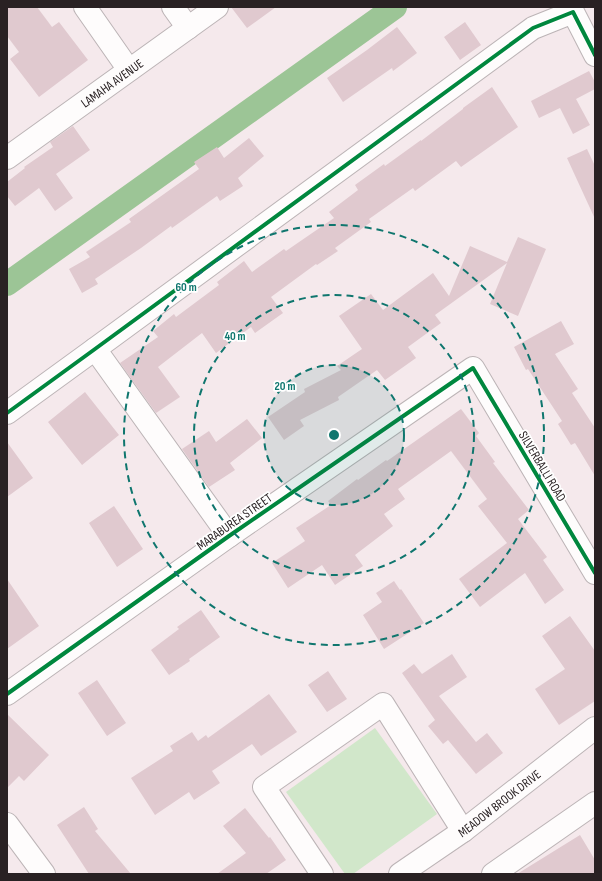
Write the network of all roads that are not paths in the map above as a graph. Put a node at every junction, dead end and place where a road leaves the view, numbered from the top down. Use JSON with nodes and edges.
{"nodes":[{"id":1,"x":85,"y":7,"type":"edge"},
{"id":2,"x":173,"y":7,"type":"edge"},
{"id":3,"x":216,"y":7,"type":"edge"},
{"id":4,"x":188,"y":28,"type":"junction"},
{"id":5,"x":595,"y":55,"type":"edge"},
{"id":6,"x":129,"y":70,"type":"junction"},
{"id":7,"x":7,"y":158,"type":"edge"},
{"id":8,"x":96,"y":349,"type":"junction"},
{"id":9,"x":473,"y":368,"type":"joint"},
{"id":10,"x":7,"y":413,"type":"edge"},
{"id":11,"x":229,"y":536,"type":"junction"},
{"id":12,"x":595,"y":573,"type":"edge"},
{"id":13,"x":7,"y":694,"type":"edge"},
{"id":14,"x":595,"y":728,"type":"edge"},
{"id":15,"x":595,"y":803,"type":"edge"},
{"id":16,"x":7,"y":824,"type":"edge"},
{"id":17,"x":463,"y":831,"type":"junction"},
{"id":18,"x":44,"y":874,"type":"edge"},
{"id":19,"x":322,"y":874,"type":"edge"},
{"id":20,"x":400,"y":874,"type":"edge"},
{"id":21,"x":494,"y":874,"type":"edge"}],
"edges":[{"from":1,"to":6,"type":"street"},
{"from":2,"to":4,"type":"street"},
{"from":3,"to":4,"type":"street","name":"LAMAHA AVENUE"},
{"from":4,"to":6,"type":"street","name":"LAMAHA AVENUE"},
{"from":5,"to":8,"type":"street"},
{"from":6,"to":7,"type":"street","name":"LAMAHA AVENUE"},
{"from":8,"to":10,"type":"street"},
{"from":8,"to":11,"type":"street"},
{"from":9,"to":11,"type":"street","name":"MARABUREA STREET"},
{"from":9,"to":12,"type":"street","name":"SILVERBALLI ROAD"},
{"from":11,"to":13,"type":"street","name":"MARABUREA STREET"},
{"from":14,"to":17,"type":"street","name":"MEADOW BROOK DRIVE"},
{"from":15,"to":21,"type":"street"},
{"from":16,"to":18,"type":"street"},
{"from":17,"to":19,"type":"street"},
{"from":17,"to":20,"type":"street","name":"MEADOW BROOK DRIVE"}]}
